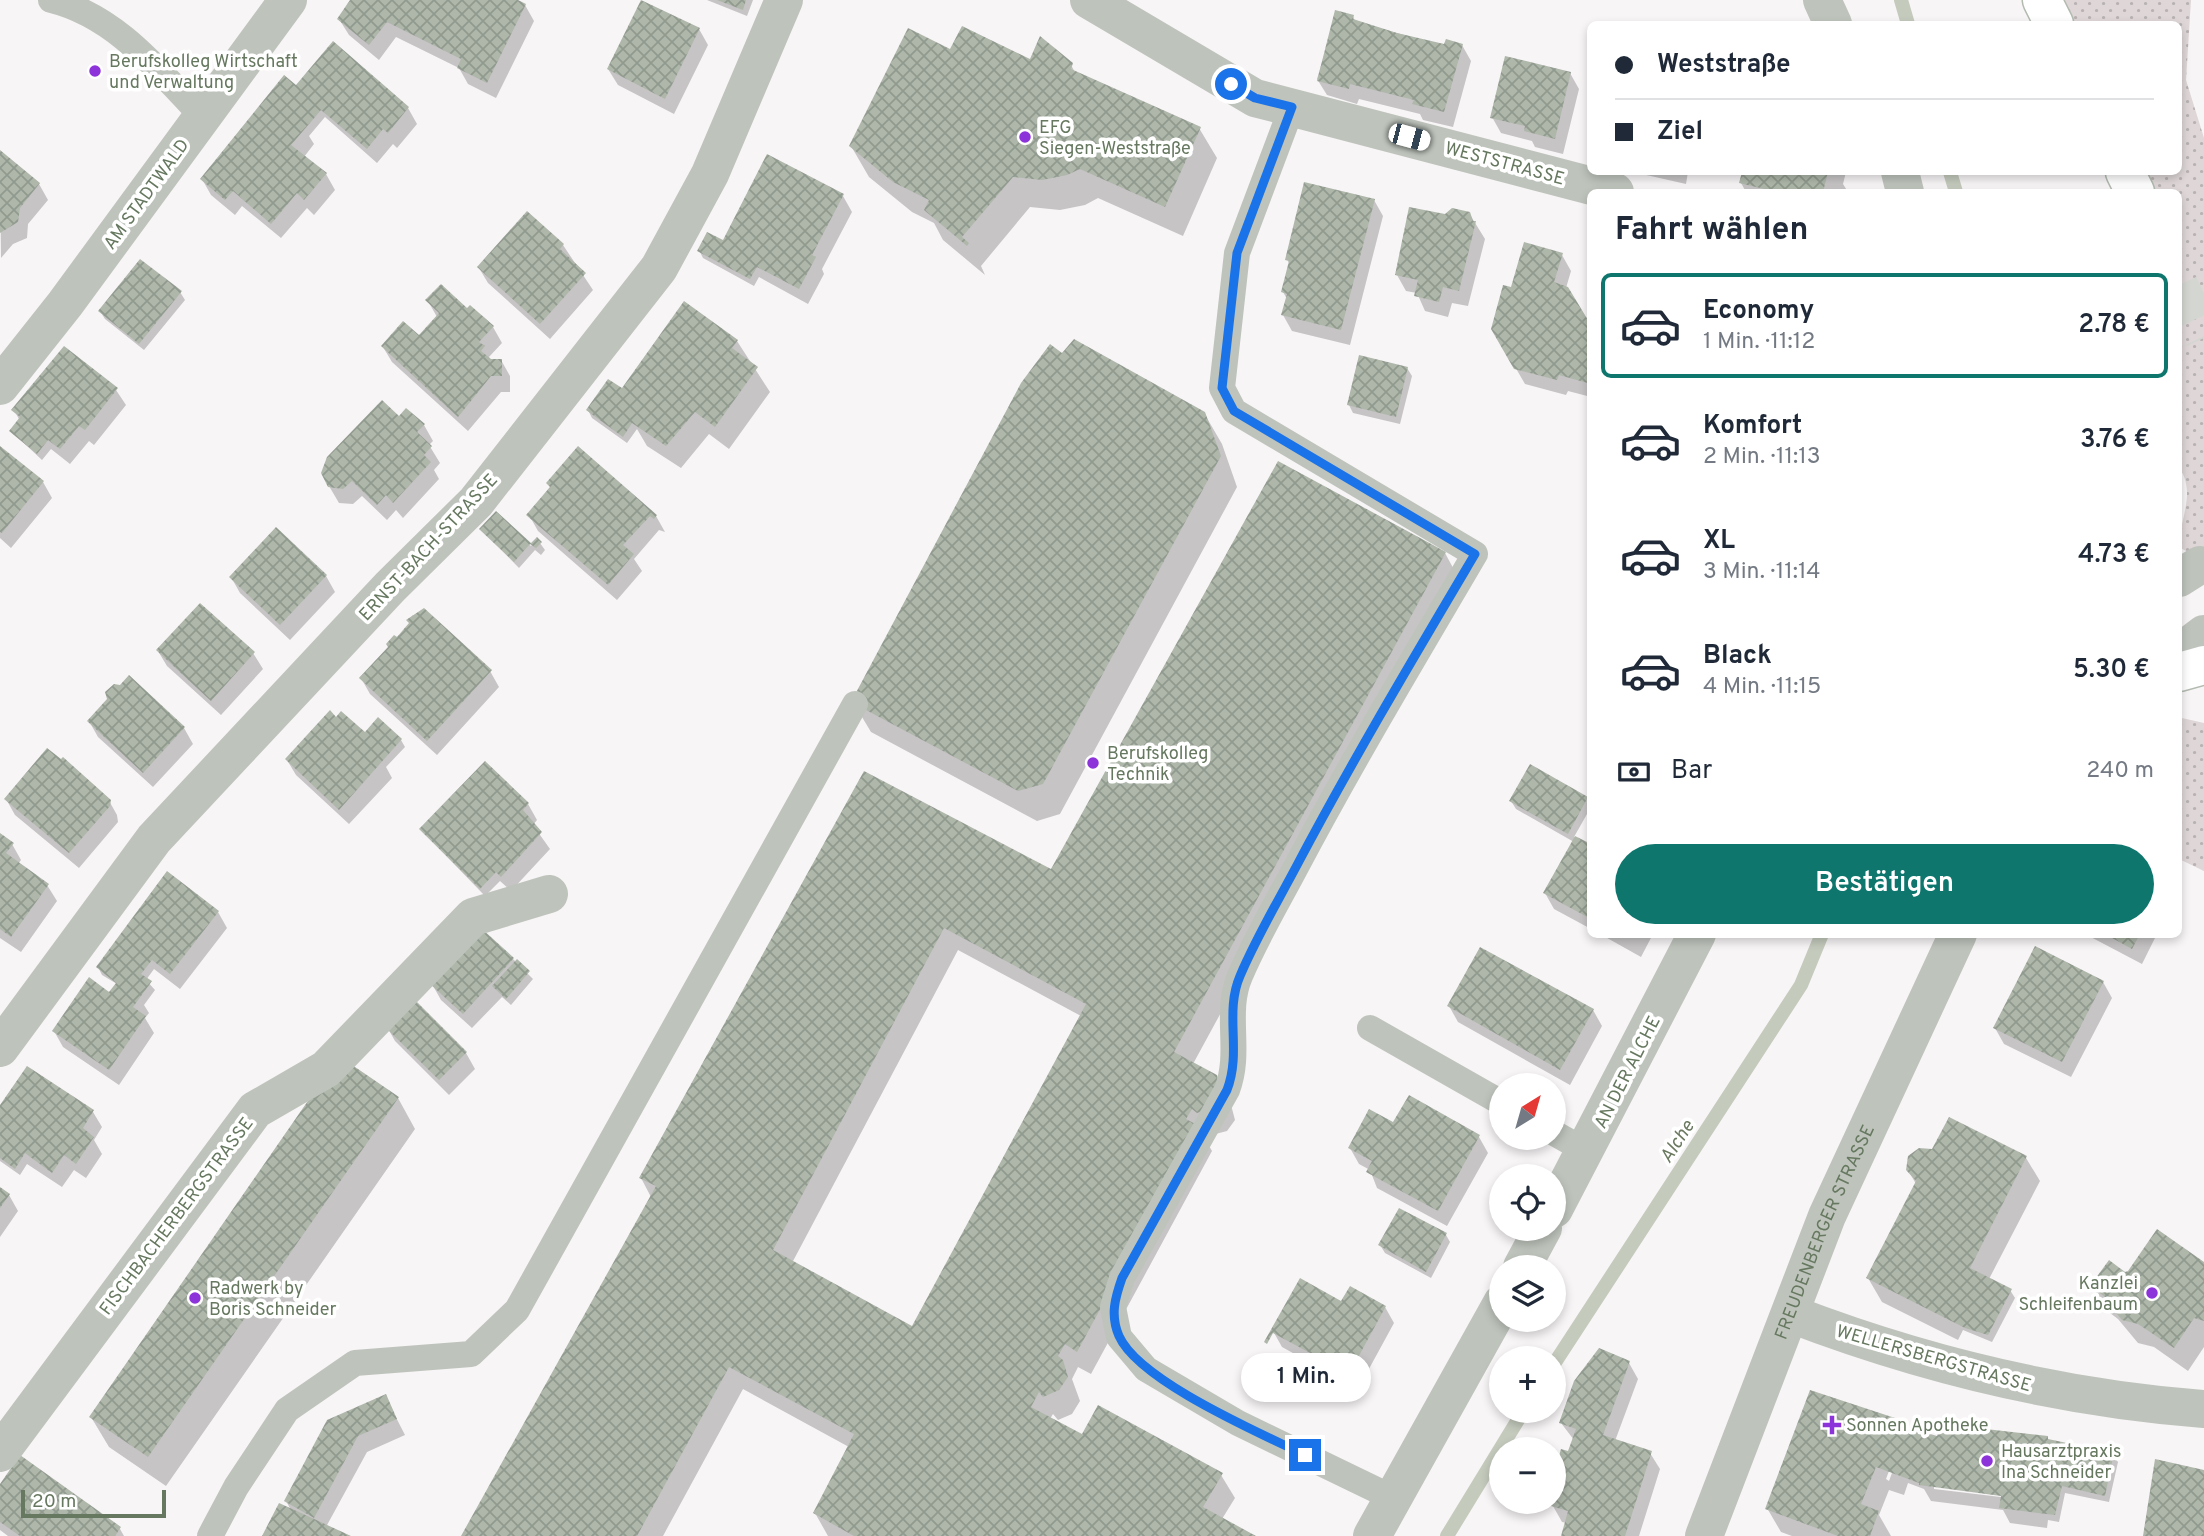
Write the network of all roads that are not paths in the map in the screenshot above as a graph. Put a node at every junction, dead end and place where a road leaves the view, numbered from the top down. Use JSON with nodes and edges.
{"nodes":[{"id":1,"x":51,"y":0,"type":"edge"},
{"id":2,"x":288,"y":0,"type":"edge"},
{"id":3,"x":785,"y":0,"type":"edge"},
{"id":4,"x":1089,"y":0,"type":"edge"},
{"id":5,"x":1822,"y":0,"type":"edge"},
{"id":6,"x":2042,"y":0,"type":"edge"},
{"id":7,"x":1832,"y":21,"type":"edge"},
{"id":8,"x":2052,"y":21,"type":"edge"},
{"id":9,"x":1292,"y":107,"type":"junction"},
{"id":10,"x":203,"y":117,"type":"junction"},
{"id":11,"x":1604,"y":189,"type":"edge"},
{"id":12,"x":0,"y":386,"type":"edge"},
{"id":13,"x":2204,"y":634,"type":"edge"},
{"id":14,"x":2182,"y":651,"type":"edge"},
{"id":15,"x":2204,"y":665,"type":"edge"},
{"id":16,"x":2182,"y":671,"type":"edge"},
{"id":17,"x":855,"y":704,"type":"dead end"},
{"id":18,"x":549,"y":894,"type":"dead end"},
{"id":19,"x":1696,"y":938,"type":"edge"},
{"id":20,"x":1956,"y":938,"type":"edge"},
{"id":21,"x":1370,"y":1028,"type":"dead end"},
{"id":22,"x":0,"y":1048,"type":"edge"},
{"id":23,"x":1489,"y":1096,"type":"edge"},
{"id":24,"x":1570,"y":1142,"type":"edge"},
{"id":25,"x":1565,"y":1164,"type":"edge"},
{"id":26,"x":1791,"y":1314,"type":"junction"},
{"id":27,"x":1489,"y":1326,"type":"edge"},
{"id":28,"x":2204,"y":1409,"type":"edge"},
{"id":29,"x":0,"y":1453,"type":"edge"},
{"id":30,"x":1393,"y":1499,"type":"junction"},
{"id":31,"x":210,"y":1536,"type":"edge"},
{"id":32,"x":1372,"y":1536,"type":"edge"},
{"id":33,"x":1704,"y":1536,"type":"edge"}],
"edges":[{"from":1,"to":10,"type":"lane"},
{"from":2,"to":10,"type":"street","name":"AM STADTWALD"},
{"from":3,"to":22,"type":"street","name":"ERNST-BACH-STRASSE"},
{"from":4,"to":9,"type":"street","name":"WESTSTRASSE"},
{"from":5,"to":7,"type":"street"},
{"from":6,"to":8,"type":"main road"},
{"from":9,"to":11,"type":"street","name":"WESTSTRASSE"},
{"from":9,"to":30,"type":"lane"},
{"from":10,"to":12,"type":"street","name":"AM STADTWALD"},
{"from":13,"to":14,"type":"street"},
{"from":15,"to":16,"type":"main road"},
{"from":17,"to":31,"type":"lane"},
{"from":18,"to":29,"type":"street","name":"FISCHBACHERBERGSTRASSE"},
{"from":19,"to":24,"type":"street","name":"AN DER ALCHE"},
{"from":20,"to":26,"type":"street","name":"FREUDENBERGER STRASSE"},
{"from":21,"to":23,"type":"lane"},
{"from":24,"to":25,"type":"street","name":"AN DER ALCHE"},
{"from":26,"to":28,"type":"street","name":"WELLERSBERGSTRASSE"},
{"from":26,"to":33,"type":"street","name":"FREUDENBERGER STRASSE"},
{"from":27,"to":30,"type":"street"},
{"from":30,"to":32,"type":"street"}]}
